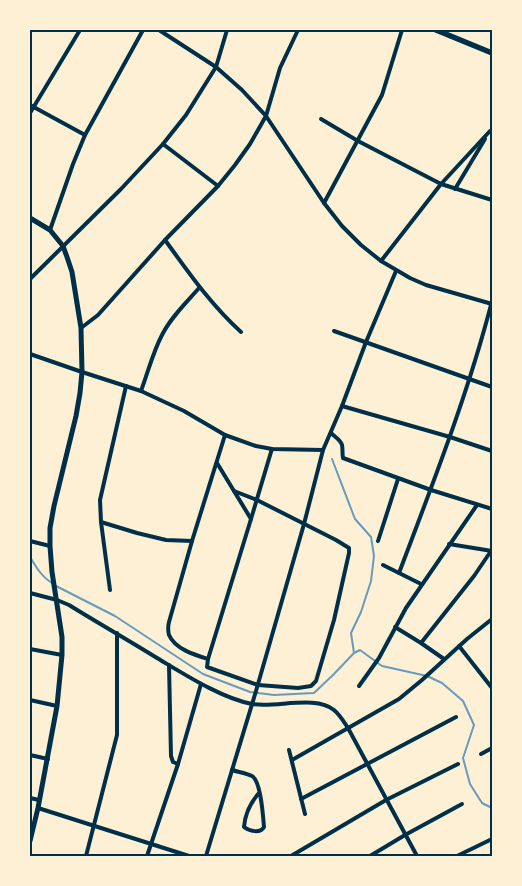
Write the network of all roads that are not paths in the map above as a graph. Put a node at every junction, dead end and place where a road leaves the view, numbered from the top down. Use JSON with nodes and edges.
{"nodes":[{"id":1,"x":80,"y":30,"type":"edge"},
{"id":2,"x":143,"y":30,"type":"edge"},
{"id":3,"x":159,"y":30,"type":"edge"},
{"id":4,"x":227,"y":30,"type":"edge"},
{"id":5,"x":298,"y":30,"type":"edge"},
{"id":6,"x":402,"y":30,"type":"edge"},
{"id":7,"x":436,"y":30,"type":"edge"},
{"id":8,"x":492,"y":53,"type":"edge"},
{"id":9,"x":216,"y":67,"type":"junction"},
{"id":10,"x":32,"y":106,"type":"edge"},
{"id":11,"x":30,"y":113,"type":"edge"},
{"id":12,"x":266,"y":116,"type":"junction"},
{"id":13,"x":321,"y":119,"type":"dead end"},
{"id":14,"x":491,"y":130,"type":"edge"},
{"id":15,"x":85,"y":135,"type":"junction"},
{"id":16,"x":358,"y":141,"type":"junction"},
{"id":17,"x":163,"y":144,"type":"junction"},
{"id":18,"x":440,"y":184,"type":"junction"},
{"id":19,"x":218,"y":186,"type":"junction"},
{"id":20,"x":455,"y":189,"type":"junction"},
{"id":21,"x":492,"y":200,"type":"edge"},
{"id":22,"x":324,"y":203,"type":"junction"},
{"id":23,"x":30,"y":218,"type":"edge"},
{"id":24,"x":50,"y":230,"type":"junction"},
{"id":25,"x":165,"y":240,"type":"junction"},
{"id":26,"x":63,"y":246,"type":"junction"},
{"id":27,"x":381,"y":260,"type":"junction"},
{"id":28,"x":396,"y":271,"type":"junction"},
{"id":29,"x":30,"y":279,"type":"edge"},
{"id":30,"x":199,"y":288,"type":"junction"},
{"id":31,"x":492,"y":303,"type":"edge"},
{"id":32,"x":80,"y":328,"type":"junction"},
{"id":33,"x":334,"y":331,"type":"dead end"},
{"id":34,"x":241,"y":332,"type":"dead end"},
{"id":35,"x":366,"y":342,"type":"junction"},
{"id":36,"x":30,"y":354,"type":"edge"},
{"id":37,"x":82,"y":372,"type":"junction"},
{"id":38,"x":469,"y":379,"type":"junction"},
{"id":39,"x":126,"y":386,"type":"junction"},
{"id":40,"x":492,"y":387,"type":"edge"},
{"id":41,"x":141,"y":391,"type":"junction"},
{"id":42,"x":342,"y":406,"type":"junction"},
{"id":43,"x":331,"y":433,"type":"junction"},
{"id":44,"x":225,"y":434,"type":"junction"},
{"id":45,"x":450,"y":438,"type":"junction"},
{"id":46,"x":272,"y":449,"type":"junction"},
{"id":47,"x":323,"y":450,"type":"junction"},
{"id":48,"x":492,"y":451,"type":"edge"},
{"id":49,"x":217,"y":463,"type":"junction"},
{"id":50,"x":398,"y":479,"type":"junction"},
{"id":51,"x":431,"y":490,"type":"junction"},
{"id":52,"x":234,"y":491,"type":"junction"},
{"id":53,"x":257,"y":500,"type":"junction"},
{"id":54,"x":477,"y":505,"type":"junction"},
{"id":55,"x":492,"y":509,"type":"edge"},
{"id":56,"x":251,"y":519,"type":"junction"},
{"id":57,"x":102,"y":522,"type":"junction"},
{"id":58,"x":304,"y":524,"type":"junction"},
{"id":59,"x":192,"y":541,"type":"junction"},
{"id":60,"x":378,"y":541,"type":"dead end"},
{"id":61,"x":30,"y":542,"type":"edge"},
{"id":62,"x":449,"y":544,"type":"junction"},
{"id":63,"x":50,"y":546,"type":"junction"},
{"id":64,"x":491,"y":551,"type":"edge"},
{"id":65,"x":383,"y":565,"type":"dead end"},
{"id":66,"x":399,"y":573,"type":"junction"},
{"id":67,"x":421,"y":584,"type":"junction"},
{"id":68,"x":110,"y":590,"type":"dead end"},
{"id":69,"x":30,"y":593,"type":"edge"},
{"id":70,"x":57,"y":600,"type":"junction"},
{"id":71,"x":492,"y":619,"type":"edge"},
{"id":72,"x":395,"y":627,"type":"junction"},
{"id":73,"x":117,"y":633,"type":"junction"},
{"id":74,"x":421,"y":643,"type":"junction"},
{"id":75,"x":459,"y":646,"type":"junction"},
{"id":76,"x":30,"y":648,"type":"edge"},
{"id":77,"x":62,"y":655,"type":"junction"},
{"id":78,"x":208,"y":659,"type":"junction"},
{"id":79,"x":444,"y":659,"type":"junction"},
{"id":80,"x":169,"y":665,"type":"junction"},
{"id":81,"x":201,"y":684,"type":"junction"},
{"id":82,"x":258,"y":685,"type":"junction"},
{"id":83,"x":359,"y":686,"type":"dead end"},
{"id":84,"x":492,"y":688,"type":"edge"},
{"id":85,"x":30,"y":700,"type":"edge"},
{"id":86,"x":252,"y":704,"type":"junction"},
{"id":87,"x":57,"y":706,"type":"junction"},
{"id":88,"x":456,"y":717,"type":"dead end"},
{"id":89,"x":348,"y":728,"type":"junction"},
{"id":90,"x":492,"y":748,"type":"edge"},
{"id":91,"x":289,"y":750,"type":"dead end"},
{"id":92,"x":481,"y":754,"type":"dead end"},
{"id":93,"x":30,"y":755,"type":"edge"},
{"id":94,"x":48,"y":759,"type":"junction"},
{"id":95,"x":292,"y":760,"type":"junction"},
{"id":96,"x":178,"y":764,"type":"junction"},
{"id":97,"x":366,"y":764,"type":"junction"},
{"id":98,"x":458,"y":764,"type":"dead end"},
{"id":99,"x":232,"y":770,"type":"junction"},
{"id":100,"x":259,"y":793,"type":"junction"},
{"id":101,"x":30,"y":798,"type":"edge"},
{"id":102,"x":301,"y":799,"type":"junction"},
{"id":103,"x":40,"y":800,"type":"junction"},
{"id":104,"x":386,"y":800,"type":"junction"},
{"id":105,"x":462,"y":804,"type":"dead end"},
{"id":106,"x":38,"y":808,"type":"junction"},
{"id":107,"x":305,"y":814,"type":"dead end"},
{"id":108,"x":94,"y":826,"type":"junction"},
{"id":109,"x":405,"y":835,"type":"junction"},
{"id":110,"x":492,"y":839,"type":"edge"},
{"id":111,"x":30,"y":841,"type":"edge"},
{"id":112,"x":150,"y":844,"type":"junction"},
{"id":113,"x":86,"y":856,"type":"edge"},
{"id":114,"x":147,"y":856,"type":"edge"},
{"id":115,"x":189,"y":856,"type":"edge"},
{"id":116,"x":206,"y":856,"type":"edge"},
{"id":117,"x":291,"y":856,"type":"edge"},
{"id":118,"x":370,"y":856,"type":"edge"},
{"id":119,"x":417,"y":856,"type":"edge"},
{"id":120,"x":457,"y":856,"type":"edge"}],
"edges":[{"from":1,"to":10,"type":"street"},
{"from":2,"to":15,"type":"street"},
{"from":3,"to":9,"type":"street"},
{"from":4,"to":9,"type":"street"},
{"from":5,"to":12,"type":"street"},
{"from":6,"to":16,"type":"street"},
{"from":7,"to":8,"type":"main road"},
{"from":9,"to":12,"type":"street"},
{"from":9,"to":17,"type":"street"},
{"from":10,"to":11,"type":"street"},
{"from":10,"to":15,"type":"street"},
{"from":12,"to":19,"type":"street"},
{"from":12,"to":22,"type":"street"},
{"from":13,"to":16,"type":"street"},
{"from":14,"to":18,"type":"street"},
{"from":14,"to":20,"type":"street"},
{"from":15,"to":24,"type":"street"},
{"from":16,"to":18,"type":"street"},
{"from":16,"to":22,"type":"street"},
{"from":17,"to":19,"type":"street"},
{"from":17,"to":26,"type":"street"},
{"from":18,"to":20,"type":"street"},
{"from":18,"to":27,"type":"street"},
{"from":19,"to":25,"type":"street"},
{"from":20,"to":21,"type":"street"},
{"from":22,"to":27,"type":"street"},
{"from":23,"to":24,"type":"street"},
{"from":24,"to":26,"type":"street"},
{"from":25,"to":30,"type":"street"},
{"from":25,"to":32,"type":"street"},
{"from":26,"to":29,"type":"street"},
{"from":26,"to":32,"type":"street"},
{"from":27,"to":28,"type":"street"},
{"from":28,"to":31,"type":"street"},
{"from":28,"to":35,"type":"street"},
{"from":30,"to":34,"type":"street"},
{"from":30,"to":41,"type":"street"},
{"from":31,"to":38,"type":"street"},
{"from":32,"to":37,"type":"street"},
{"from":33,"to":35,"type":"street"},
{"from":35,"to":38,"type":"street"},
{"from":35,"to":42,"type":"street"},
{"from":36,"to":37,"type":"street"},
{"from":37,"to":39,"type":"street"},
{"from":37,"to":63,"type":"street"},
{"from":38,"to":40,"type":"street"},
{"from":38,"to":45,"type":"street"},
{"from":39,"to":41,"type":"street"},
{"from":39,"to":57,"type":"street"},
{"from":41,"to":44,"type":"street"},
{"from":42,"to":43,"type":"street"},
{"from":42,"to":45,"type":"street"},
{"from":43,"to":47,"type":"street"},
{"from":43,"to":50,"type":"street"},
{"from":44,"to":46,"type":"street"},
{"from":44,"to":49,"type":"street"},
{"from":45,"to":48,"type":"street"},
{"from":45,"to":51,"type":"street"},
{"from":46,"to":47,"type":"street"},
{"from":46,"to":53,"type":"street"},
{"from":47,"to":58,"type":"street"},
{"from":49,"to":52,"type":"street"},
{"from":49,"to":59,"type":"street"},
{"from":50,"to":51,"type":"street"},
{"from":50,"to":60,"type":"street"},
{"from":51,"to":54,"type":"street"},
{"from":51,"to":66,"type":"street"},
{"from":52,"to":53,"type":"street"},
{"from":52,"to":56,"type":"street"},
{"from":53,"to":56,"type":"street"},
{"from":53,"to":58,"type":"street"},
{"from":54,"to":55,"type":"street"},
{"from":54,"to":62,"type":"street"},
{"from":56,"to":78,"type":"street"},
{"from":57,"to":59,"type":"street"},
{"from":57,"to":68,"type":"street"},
{"from":58,"to":82,"type":"street"},
{"from":58,"to":82,"type":"street"},
{"from":59,"to":78,"type":"street"},
{"from":61,"to":63,"type":"street"},
{"from":62,"to":64,"type":"street"},
{"from":62,"to":67,"type":"street"},
{"from":63,"to":70,"type":"street"},
{"from":64,"to":74,"type":"street"},
{"from":65,"to":66,"type":"street"},
{"from":66,"to":67,"type":"street"},
{"from":67,"to":72,"type":"street"},
{"from":69,"to":70,"type":"street"},
{"from":70,"to":73,"type":"street"},
{"from":70,"to":77,"type":"street"},
{"from":71,"to":75,"type":"street"},
{"from":72,"to":74,"type":"street"},
{"from":72,"to":83,"type":"street"},
{"from":73,"to":80,"type":"street"},
{"from":73,"to":108,"type":"street"},
{"from":74,"to":79,"type":"street"},
{"from":75,"to":79,"type":"street"},
{"from":75,"to":84,"type":"street"},
{"from":76,"to":77,"type":"street"},
{"from":77,"to":87,"type":"street"},
{"from":78,"to":82,"type":"street"},
{"from":79,"to":89,"type":"street"},
{"from":80,"to":81,"type":"street"},
{"from":80,"to":96,"type":"street"},
{"from":81,"to":86,"type":"street"},
{"from":81,"to":96,"type":"street"},
{"from":82,"to":86,"type":"street"},
{"from":85,"to":87,"type":"street"},
{"from":86,"to":89,"type":"street"},
{"from":86,"to":99,"type":"street"},
{"from":87,"to":94,"type":"street"},
{"from":88,"to":97,"type":"street"},
{"from":89,"to":95,"type":"street"},
{"from":89,"to":97,"type":"street"},
{"from":90,"to":92,"type":"street"},
{"from":91,"to":95,"type":"street"},
{"from":93,"to":94,"type":"street"},
{"from":94,"to":103,"type":"street"},
{"from":95,"to":102,"type":"street"},
{"from":96,"to":112,"type":"street"},
{"from":97,"to":102,"type":"street"},
{"from":97,"to":104,"type":"street"},
{"from":98,"to":104,"type":"street"},
{"from":99,"to":100,"type":"street"},
{"from":99,"to":116,"type":"street"},
{"from":100,"to":100,"type":"street"},
{"from":101,"to":103,"type":"street"},
{"from":102,"to":107,"type":"street"},
{"from":103,"to":106,"type":"street"},
{"from":104,"to":109,"type":"street"},
{"from":104,"to":117,"type":"street"},
{"from":105,"to":109,"type":"street"},
{"from":106,"to":108,"type":"street"},
{"from":106,"to":111,"type":"street"},
{"from":108,"to":112,"type":"street"},
{"from":108,"to":113,"type":"street"},
{"from":109,"to":118,"type":"street"},
{"from":109,"to":119,"type":"street"},
{"from":110,"to":120,"type":"street"},
{"from":112,"to":114,"type":"street"},
{"from":112,"to":115,"type":"street"}]}
